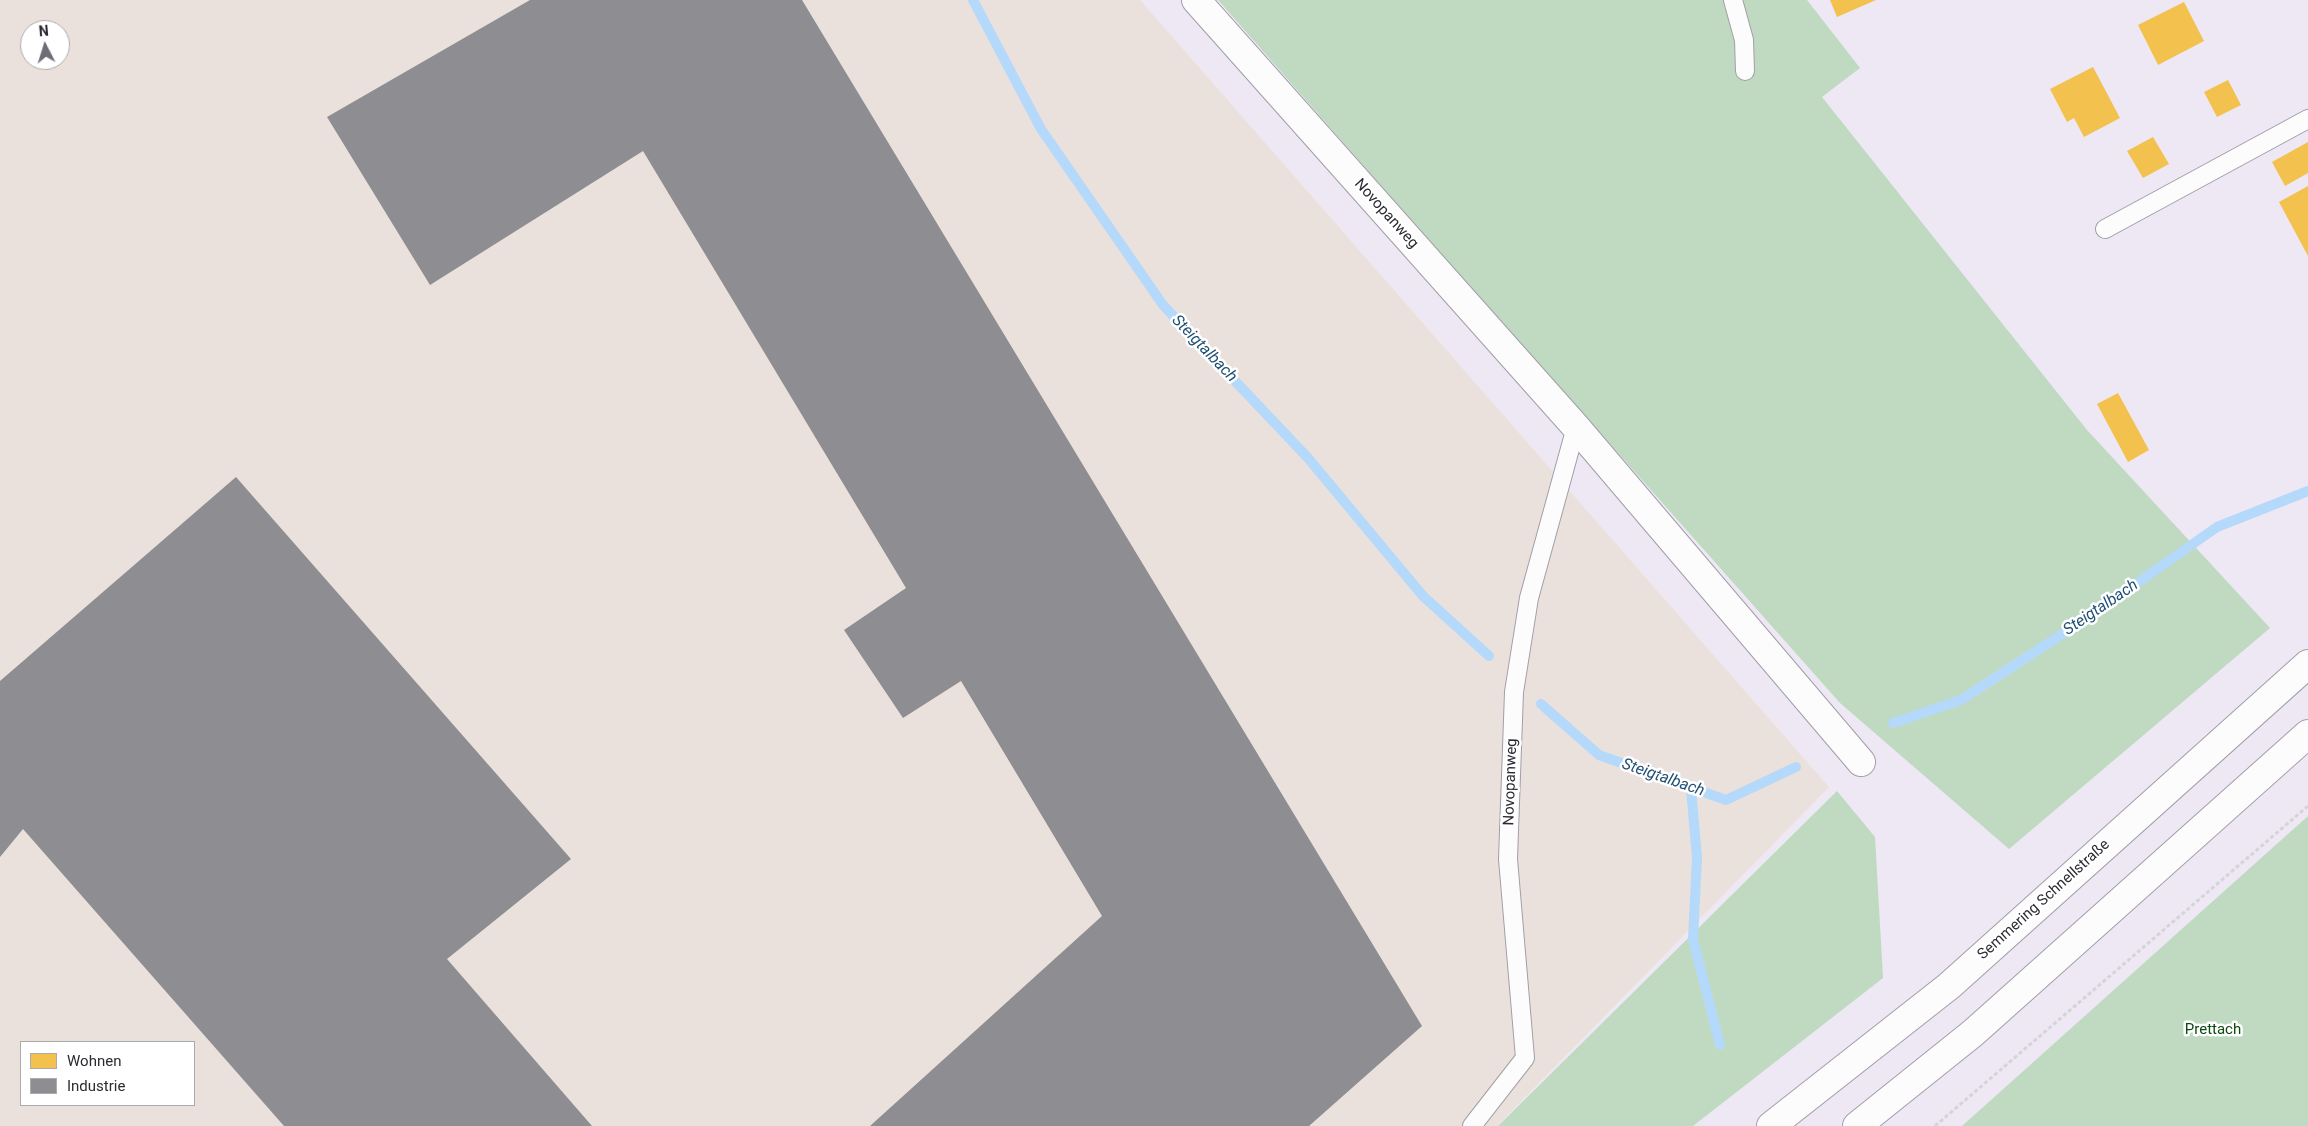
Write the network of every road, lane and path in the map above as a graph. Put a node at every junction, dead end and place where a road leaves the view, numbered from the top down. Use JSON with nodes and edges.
{"nodes":[{"id":1,"x":1196,"y":0,"type":"edge"},
{"id":2,"x":1733,"y":0,"type":"edge"},
{"id":3,"x":1745,"y":71,"type":"dead end"},
{"id":4,"x":2308,"y":118,"type":"edge"},
{"id":5,"x":2105,"y":229,"type":"dead end"},
{"id":6,"x":1576,"y":428,"type":"junction"},
{"id":7,"x":2308,"y":664,"type":"edge"},
{"id":8,"x":2308,"y":734,"type":"edge"},
{"id":9,"x":1861,"y":762,"type":"dead end"},
{"id":10,"x":2308,"y":806,"type":"edge"},
{"id":11,"x":1472,"y":1126,"type":"edge"},
{"id":12,"x":1771,"y":1126,"type":"edge"},
{"id":13,"x":1857,"y":1126,"type":"edge"},
{"id":14,"x":1935,"y":1126,"type":"edge"}],
"edges":[{"from":1,"to":6,"type":"main road","name":"Novopanweg"},
{"from":2,"to":3,"type":"lane"},
{"from":4,"to":5,"type":"lane"},
{"from":6,"to":9,"type":"main road","name":"Novopanweg"},
{"from":6,"to":11,"type":"lane","name":"Novopanweg"},
{"from":7,"to":12,"type":"main road","name":"Semmering Schnellstraße"},
{"from":8,"to":13,"type":"main road"},
{"from":10,"to":14,"type":"path"}]}
